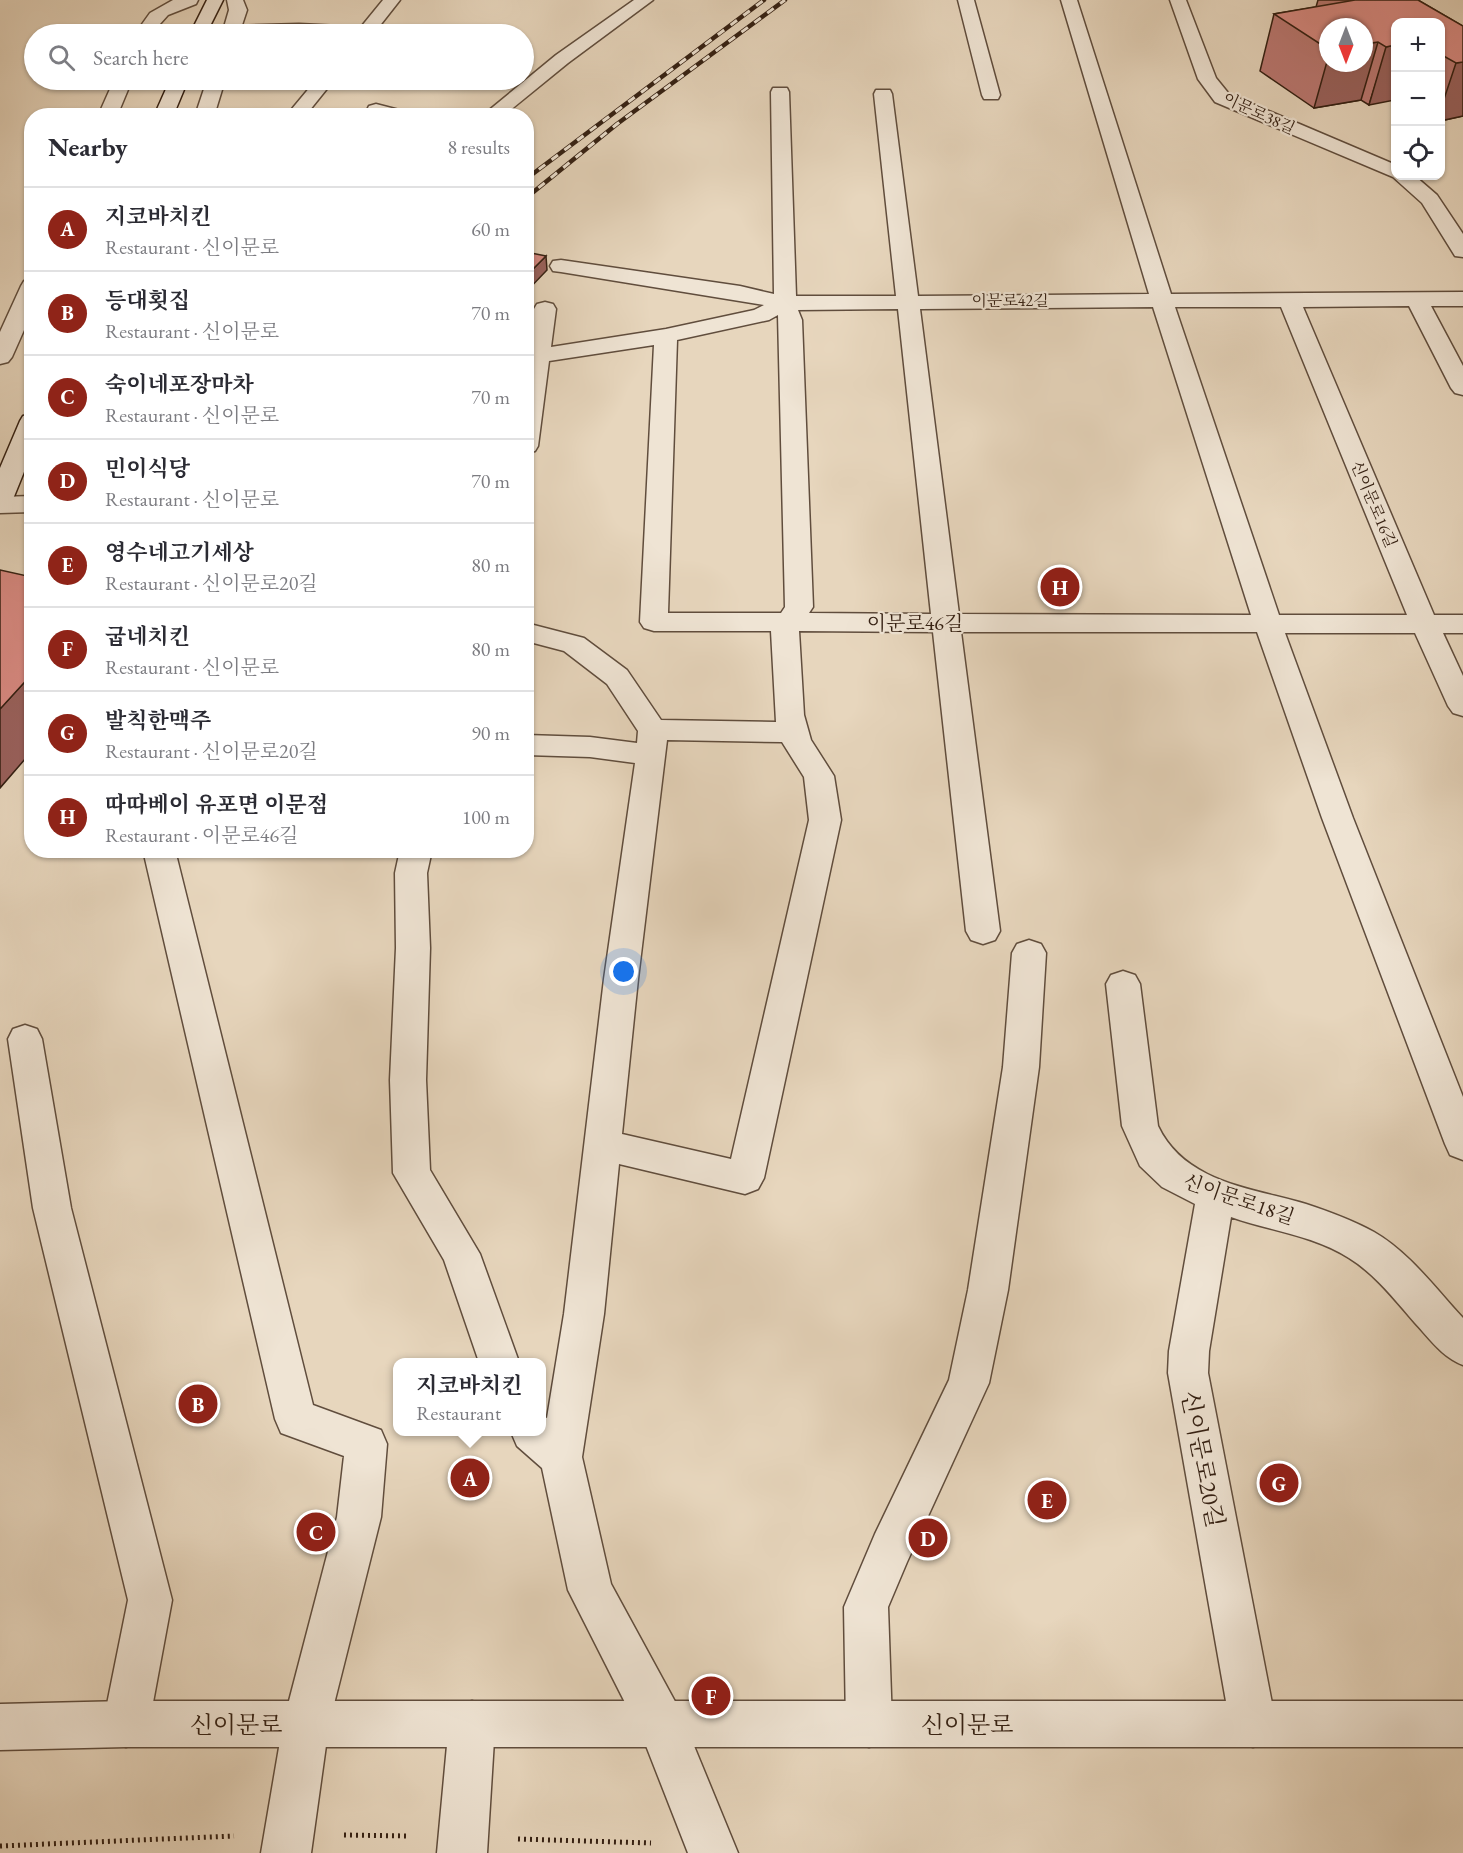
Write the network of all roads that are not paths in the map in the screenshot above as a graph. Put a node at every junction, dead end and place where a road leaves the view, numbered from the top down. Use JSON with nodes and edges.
{"nodes":[{"id":1,"x":190,"y":0,"type":"edge"},
{"id":2,"x":235,"y":0,"type":"edge"},
{"id":3,"x":392,"y":0,"type":"edge"},
{"id":4,"x":645,"y":0,"type":"edge"},
{"id":5,"x":966,"y":0,"type":"edge"},
{"id":6,"x":1070,"y":0,"type":"edge"},
{"id":7,"x":1178,"y":0,"type":"edge"},
{"id":8,"x":211,"y":7,"type":"edge"},
{"id":9,"x":150,"y":24,"type":"edge"},
{"id":10,"x":203,"y":24,"type":"edge"},
{"id":11,"x":234,"y":24,"type":"edge"},
{"id":12,"x":372,"y":24,"type":"edge"},
{"id":13,"x":534,"y":81,"type":"edge"},
{"id":14,"x":119,"y":90,"type":"edge"},
{"id":15,"x":175,"y":90,"type":"edge"},
{"id":16,"x":213,"y":90,"type":"edge"},
{"id":17,"x":317,"y":90,"type":"edge"},
{"id":18,"x":523,"y":90,"type":"edge"},
{"id":19,"x":780,"y":92,"type":"dead end"},
{"id":20,"x":883,"y":94,"type":"dead end"},
{"id":21,"x":991,"y":95,"type":"dead end"},
{"id":22,"x":111,"y":108,"type":"edge"},
{"id":23,"x":167,"y":108,"type":"edge"},
{"id":24,"x":207,"y":108,"type":"edge"},
{"id":25,"x":302,"y":108,"type":"edge"},
{"id":26,"x":501,"y":108,"type":"edge"},
{"id":27,"x":1391,"y":170,"type":"edge"},
{"id":28,"x":1409,"y":180,"type":"edge"},
{"id":29,"x":1463,"y":251,"type":"edge"},
{"id":30,"x":561,"y":266,"type":"dead end"},
{"id":31,"x":1289,"y":299,"type":"junction"},
{"id":32,"x":1416,"y":299,"type":"junction"},
{"id":33,"x":1463,"y":299,"type":"edge"},
{"id":34,"x":1161,"y":300,"type":"junction"},
{"id":35,"x":907,"y":301,"type":"junction"},
{"id":36,"x":785,"y":303,"type":"junction"},
{"id":37,"x":24,"y":304,"type":"edge"},
{"id":38,"x":545,"y":309,"type":"dead end"},
{"id":39,"x":666,"y":336,"type":"junction"},
{"id":40,"x":534,"y":354,"type":"edge"},
{"id":41,"x":0,"y":357,"type":"edge"},
{"id":42,"x":534,"y":358,"type":"edge"},
{"id":43,"x":1463,"y":388,"type":"edge"},
{"id":44,"x":24,"y":440,"type":"edge"},
{"id":45,"x":0,"y":499,"type":"edge"},
{"id":46,"x":24,"y":504,"type":"edge"},
{"id":47,"x":0,"y":505,"type":"edge"},
{"id":48,"x":790,"y":622,"type":"junction"},
{"id":49,"x":948,"y":623,"type":"junction"},
{"id":50,"x":1268,"y":624,"type":"junction"},
{"id":51,"x":1424,"y":624,"type":"junction"},
{"id":52,"x":1463,"y":624,"type":"edge"},
{"id":53,"x":534,"y":634,"type":"edge"},
{"id":54,"x":1463,"y":706,"type":"edge"},
{"id":55,"x":793,"y":732,"type":"junction"},
{"id":56,"x":652,"y":742,"type":"junction"},
{"id":57,"x":534,"y":746,"type":"edge"},
{"id":58,"x":161,"y":858,"type":"edge"},
{"id":59,"x":414,"y":858,"type":"edge"},
{"id":60,"x":983,"y":931,"type":"dead end"},
{"id":61,"x":1029,"y":953,"type":"dead end"},
{"id":62,"x":1123,"y":984,"type":"dead end"},
{"id":63,"x":25,"y":1039,"type":"dead end"},
{"id":64,"x":603,"y":1144,"type":"junction"},
{"id":65,"x":1463,"y":1144,"type":"edge"},
{"id":66,"x":1216,"y":1194,"type":"junction"},
{"id":67,"x":1463,"y":1346,"type":"edge"},
{"id":68,"x":498,"y":1358,"type":"edge"},
{"id":69,"x":547,"y":1444,"type":"edge"},
{"id":70,"x":126,"y":1724,"type":"junction"},
{"id":71,"x":306,"y":1724,"type":"junction"},
{"id":72,"x":472,"y":1724,"type":"junction"},
{"id":73,"x":661,"y":1724,"type":"junction"},
{"id":74,"x":869,"y":1724,"type":"junction"},
{"id":75,"x":1254,"y":1724,"type":"junction"},
{"id":76,"x":1463,"y":1724,"type":"edge"},
{"id":77,"x":8,"y":1731,"type":"edge"},
{"id":78,"x":287,"y":1843,"type":"edge"},
{"id":79,"x":462,"y":1845,"type":"edge"},
{"id":80,"x":711,"y":1848,"type":"edge"}],
"edges":[{"from":1,"to":9,"type":"street"},
{"from":2,"to":11,"type":"street"},
{"from":3,"to":12,"type":"street"},
{"from":4,"to":13,"type":"street"},
{"from":5,"to":21,"type":"street"},
{"from":6,"to":34,"type":"street"},
{"from":7,"to":27,"type":"street","name":"이문로38길"},
{"from":8,"to":10,"type":"street"},
{"from":14,"to":22,"type":"street"},
{"from":15,"to":23,"type":"street"},
{"from":16,"to":24,"type":"street"},
{"from":17,"to":25,"type":"street"},
{"from":18,"to":26,"type":"street"},
{"from":19,"to":36,"type":"street"},
{"from":20,"to":35,"type":"street"},
{"from":28,"to":29,"type":"street"},
{"from":30,"to":36,"type":"street","name":"이문로42길"},
{"from":31,"to":32,"type":"street","name":"이문로42길"},
{"from":31,"to":34,"type":"street","name":"이문로42길"},
{"from":31,"to":51,"type":"street","name":"신이문로16길"},
{"from":32,"to":33,"type":"street","name":"이문로42길"},
{"from":32,"to":43,"type":"street"},
{"from":34,"to":35,"type":"street","name":"이문로42길"},
{"from":34,"to":50,"type":"street"},
{"from":35,"to":36,"type":"street","name":"이문로42길"},
{"from":35,"to":49,"type":"street"},
{"from":36,"to":39,"type":"street"},
{"from":36,"to":48,"type":"street"},
{"from":37,"to":41,"type":"street"},
{"from":38,"to":40,"type":"street"},
{"from":39,"to":42,"type":"street"},
{"from":39,"to":48,"type":"street","name":"이문로46길"},
{"from":44,"to":45,"type":"street"},
{"from":46,"to":47,"type":"street"},
{"from":48,"to":49,"type":"street","name":"이문로46길"},
{"from":48,"to":55,"type":"street"},
{"from":49,"to":50,"type":"street","name":"이문로46길"},
{"from":49,"to":60,"type":"street"},
{"from":50,"to":51,"type":"street","name":"이문로46길"},
{"from":50,"to":65,"type":"street"},
{"from":51,"to":52,"type":"street","name":"이문로46길"},
{"from":51,"to":54,"type":"street","name":"신이문로16길"},
{"from":53,"to":56,"type":"street"},
{"from":55,"to":56,"type":"street"},
{"from":55,"to":64,"type":"street"},
{"from":56,"to":57,"type":"street"},
{"from":56,"to":64,"type":"street"},
{"from":58,"to":71,"type":"street"},
{"from":59,"to":68,"type":"street"},
{"from":61,"to":74,"type":"street"},
{"from":62,"to":66,"type":"street","name":"신이문로18길"},
{"from":63,"to":70,"type":"street"},
{"from":64,"to":69,"type":"street"},
{"from":66,"to":67,"type":"street","name":"신이문로18길"},
{"from":66,"to":75,"type":"street","name":"신이문로20길"},
{"from":69,"to":73,"type":"street"},
{"from":70,"to":71,"type":"street","name":"신이문로"},
{"from":70,"to":77,"type":"street","name":"신이문로"},
{"from":71,"to":72,"type":"street","name":"신이문로"},
{"from":71,"to":78,"type":"street"},
{"from":72,"to":73,"type":"street","name":"신이문로"},
{"from":72,"to":79,"type":"street"},
{"from":73,"to":74,"type":"street","name":"신이문로"},
{"from":73,"to":80,"type":"street"},
{"from":74,"to":75,"type":"street","name":"신이문로"},
{"from":75,"to":76,"type":"street","name":"신이문로"}]}
